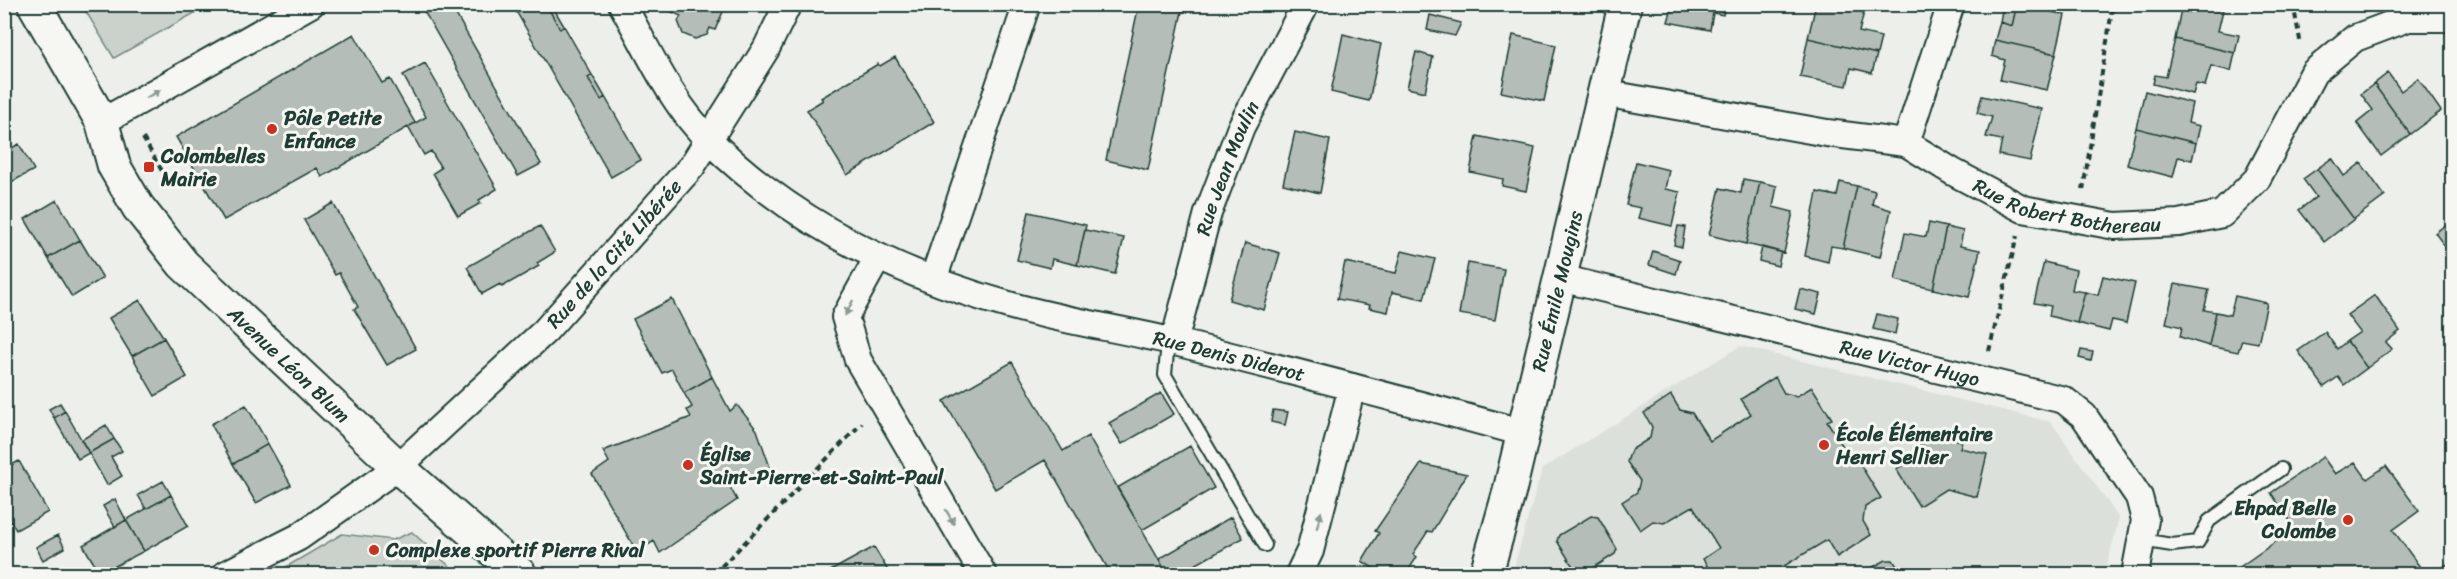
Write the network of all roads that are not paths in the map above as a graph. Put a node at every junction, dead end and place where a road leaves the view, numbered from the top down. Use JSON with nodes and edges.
{"nodes":[{"id":1,"x":34,"y":4,"type":"edge"},
{"id":2,"x":311,"y":4,"type":"edge"},
{"id":3,"x":622,"y":4,"type":"edge"},
{"id":4,"x":788,"y":4,"type":"edge"},
{"id":5,"x":1027,"y":4,"type":"edge"},
{"id":6,"x":1306,"y":4,"type":"edge"},
{"id":7,"x":1625,"y":4,"type":"edge"},
{"id":8,"x":1951,"y":4,"type":"edge"},
{"id":9,"x":2452,"y":18,"type":"edge"},
{"id":10,"x":1603,"y":93,"type":"junction"},
{"id":11,"x":102,"y":123,"type":"junction"},
{"id":12,"x":710,"y":141,"type":"junction"},
{"id":13,"x":1906,"y":143,"type":"junction"},
{"id":14,"x":878,"y":257,"type":"junction"},
{"id":15,"x":1560,"y":278,"type":"junction"},
{"id":16,"x":933,"y":280,"type":"junction"},
{"id":17,"x":1171,"y":342,"type":"junction"},
{"id":18,"x":1352,"y":387,"type":"junction"},
{"id":19,"x":1524,"y":433,"type":"junction"},
{"id":20,"x":398,"y":467,"type":"junction"},
{"id":21,"x":2281,"y":470,"type":"dead end"},
{"id":22,"x":2141,"y":540,"type":"junction"},
{"id":23,"x":1265,"y":545,"type":"dead end"},
{"id":24,"x":226,"y":574,"type":"edge"},
{"id":25,"x":520,"y":574,"type":"edge"},
{"id":26,"x":983,"y":574,"type":"edge"},
{"id":27,"x":1299,"y":574,"type":"edge"},
{"id":28,"x":1486,"y":574,"type":"edge"},
{"id":29,"x":2135,"y":574,"type":"edge"}],
"edges":[{"from":1,"to":11,"type":"street","name":"Avenue Léon Blum"},
{"from":11,"to":2,"type":"street","one_way":true},
{"from":3,"to":12,"type":"street","name":"Rue Denis Diderot"},
{"from":4,"to":12,"type":"street","name":"Rue de la Cité Libérée"},
{"from":5,"to":16,"type":"street"},
{"from":6,"to":17,"type":"street","name":"Rue Jean Moulin"},
{"from":7,"to":10,"type":"street","name":"Rue Émile Mougins"},
{"from":8,"to":13,"type":"street"},
{"from":9,"to":13,"type":"street","name":"Rue Robert Bothereau"},
{"from":10,"to":13,"type":"street","name":"Rue Robert Bothereau"},
{"from":10,"to":15,"type":"street","name":"Rue Émile Mougins"},
{"from":11,"to":20,"type":"street","name":"Avenue Léon Blum"},
{"from":12,"to":14,"type":"street","name":"Rue Denis Diderot"},
{"from":12,"to":20,"type":"street","name":"Rue de la Cité Libérée"},
{"from":14,"to":16,"type":"street","name":"Rue Denis Diderot"},
{"from":14,"to":26,"type":"street","one_way":true},
{"from":15,"to":19,"type":"street","name":"Rue Émile Mougins"},
{"from":15,"to":22,"type":"street","name":"Rue Victor Hugo"},
{"from":16,"to":17,"type":"street","name":"Rue Denis Diderot"},
{"from":17,"to":18,"type":"street","name":"Rue Denis Diderot"},
{"from":17,"to":23,"type":"lane"},
{"from":18,"to":19,"type":"street","name":"Rue Denis Diderot"},
{"from":27,"to":18,"type":"street","one_way":true},
{"from":19,"to":28,"type":"street","name":"Rue Émile Mougins"},
{"from":20,"to":24,"type":"street","name":"Rue de la Cité Libérée"},
{"from":20,"to":25,"type":"street","name":"Avenue Léon Blum"},
{"from":21,"to":22,"type":"lane"},
{"from":22,"to":29,"type":"street","name":"Rue Victor Hugo"}]}
